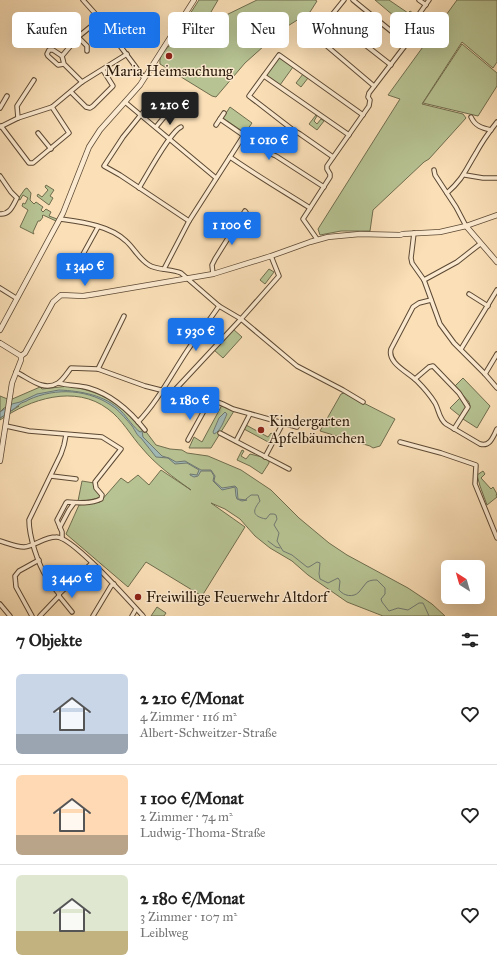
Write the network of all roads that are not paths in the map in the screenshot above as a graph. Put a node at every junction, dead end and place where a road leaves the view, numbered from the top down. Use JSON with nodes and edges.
{"nodes":[{"id":1,"x":83,"y":0,"type":"edge"},
{"id":2,"x":194,"y":0,"type":"edge"},
{"id":3,"x":344,"y":0,"type":"edge"},
{"id":4,"x":353,"y":0,"type":"edge"},
{"id":5,"x":419,"y":0,"type":"edge"},
{"id":6,"x":429,"y":0,"type":"edge"},
{"id":7,"x":426,"y":4,"type":"junction"},
{"id":8,"x":94,"y":12,"type":"edge"},
{"id":9,"x":334,"y":12,"type":"edge"},
{"id":10,"x":420,"y":12,"type":"edge"},
{"id":11,"x":89,"y":28,"type":"edge"},
{"id":12,"x":390,"y":30,"type":"edge"},
{"id":13,"x":81,"y":35,"type":"edge"},
{"id":14,"x":81,"y":40,"type":"edge"},
{"id":15,"x":69,"y":48,"type":"edge"},
{"id":16,"x":122,"y":48,"type":"edge"},
{"id":17,"x":329,"y":48,"type":"edge"},
{"id":18,"x":369,"y":48,"type":"edge"},
{"id":19,"x":404,"y":48,"type":"edge"},
{"id":20,"x":86,"y":51,"type":"dead end"},
{"id":21,"x":127,"y":54,"type":"junction"},
{"id":22,"x":62,"y":56,"type":"junction"},
{"id":23,"x":64,"y":64,"type":"junction"},
{"id":24,"x":391,"y":65,"type":"junction"},
{"id":25,"x":103,"y":70,"type":"junction"},
{"id":26,"x":264,"y":76,"type":"junction"},
{"id":27,"x":144,"y":78,"type":"junction"},
{"id":28,"x":34,"y":80,"type":"dead end"},
{"id":29,"x":82,"y":82,"type":"junction"},
{"id":30,"x":374,"y":86,"type":"junction"},
{"id":31,"x":71,"y":92,"type":"junction"},
{"id":32,"x":7,"y":96,"type":"dead end"},
{"id":33,"x":156,"y":96,"type":"dead end"},
{"id":34,"x":125,"y":102,"type":"junction"},
{"id":35,"x":52,"y":107,"type":"junction"},
{"id":36,"x":0,"y":108,"type":"edge"},
{"id":37,"x":169,"y":111,"type":"dead end"},
{"id":38,"x":224,"y":113,"type":"dead end"},
{"id":39,"x":363,"y":114,"type":"junction"},
{"id":40,"x":141,"y":115,"type":"junction"},
{"id":41,"x":471,"y":117,"type":"dead end"},
{"id":42,"x":18,"y":118,"type":"junction"},
{"id":43,"x":220,"y":119,"type":"junction"},
{"id":44,"x":497,"y":122,"type":"edge"},
{"id":45,"x":216,"y":125,"type":"dead end"},
{"id":46,"x":0,"y":127,"type":"edge"},
{"id":47,"x":156,"y":127,"type":"junction"},
{"id":48,"x":181,"y":127,"type":"dead end"},
{"id":49,"x":491,"y":130,"type":"junction"},
{"id":50,"x":38,"y":133,"type":"dead end"},
{"id":51,"x":349,"y":135,"type":"junction"},
{"id":52,"x":244,"y":136,"type":"junction"},
{"id":53,"x":170,"y":139,"type":"junction"},
{"id":54,"x":50,"y":149,"type":"junction"},
{"id":55,"x":230,"y":157,"type":"junction"},
{"id":56,"x":333,"y":158,"type":"junction"},
{"id":57,"x":434,"y":170,"type":"dead end"},
{"id":58,"x":464,"y":175,"type":"junction"},
{"id":59,"x":0,"y":176,"type":"edge"},
{"id":60,"x":216,"y":178,"type":"junction"},
{"id":61,"x":497,"y":178,"type":"edge"},
{"id":62,"x":324,"y":187,"type":"junction"},
{"id":63,"x":139,"y":188,"type":"junction"},
{"id":64,"x":447,"y":193,"type":"junction"},
{"id":65,"x":310,"y":208,"type":"junction"},
{"id":66,"x":0,"y":214,"type":"edge"},
{"id":67,"x":247,"y":214,"type":"dead end"},
{"id":68,"x":497,"y":215,"type":"edge"},
{"id":69,"x":60,"y":219,"type":"junction"},
{"id":70,"x":189,"y":221,"type":"junction"},
{"id":71,"x":466,"y":226,"type":"junction"},
{"id":72,"x":98,"y":227,"type":"junction"},
{"id":73,"x":414,"y":234,"type":"junction"},
{"id":74,"x":316,"y":239,"type":"junction"},
{"id":75,"x":480,"y":244,"type":"junction"},
{"id":76,"x":82,"y":256,"type":"dead end"},
{"id":77,"x":271,"y":256,"type":"junction"},
{"id":78,"x":497,"y":262,"type":"edge"},
{"id":79,"x":164,"y":269,"type":"junction"},
{"id":80,"x":213,"y":274,"type":"junction"},
{"id":81,"x":186,"y":278,"type":"junction"},
{"id":82,"x":424,"y":280,"type":"junction"},
{"id":83,"x":0,"y":288,"type":"edge"},
{"id":84,"x":497,"y":290,"type":"edge"},
{"id":85,"x":470,"y":294,"type":"dead end"},
{"id":86,"x":16,"y":298,"type":"junction"},
{"id":87,"x":430,"y":300,"type":"junction"},
{"id":88,"x":220,"y":306,"type":"junction"},
{"id":89,"x":488,"y":306,"type":"junction"},
{"id":90,"x":124,"y":316,"type":"dead end"},
{"id":91,"x":241,"y":319,"type":"junction"},
{"id":92,"x":0,"y":330,"type":"edge"},
{"id":93,"x":0,"y":343,"type":"edge"},
{"id":94,"x":461,"y":349,"type":"junction"},
{"id":95,"x":497,"y":354,"type":"edge"},
{"id":96,"x":21,"y":356,"type":"junction"},
{"id":97,"x":98,"y":369,"type":"junction"},
{"id":98,"x":16,"y":372,"type":"junction"},
{"id":99,"x":485,"y":374,"type":"junction"},
{"id":100,"x":415,"y":379,"type":"junction"},
{"id":101,"x":59,"y":382,"type":"junction"},
{"id":102,"x":497,"y":388,"type":"edge"},
{"id":103,"x":163,"y":391,"type":"junction"},
{"id":104,"x":172,"y":393,"type":"junction"},
{"id":105,"x":204,"y":401,"type":"junction"},
{"id":106,"x":363,"y":402,"type":"dead end"},
{"id":107,"x":250,"y":414,"type":"junction"},
{"id":108,"x":138,"y":422,"type":"junction"},
{"id":109,"x":283,"y":423,"type":"junction"},
{"id":110,"x":6,"y":426,"type":"junction"},
{"id":111,"x":297,"y":427,"type":"dead end"},
{"id":112,"x":454,"y":429,"type":"junction"},
{"id":113,"x":497,"y":429,"type":"edge"},
{"id":114,"x":145,"y":430,"type":"dead end"},
{"id":115,"x":220,"y":433,"type":"dead end"},
{"id":116,"x":66,"y":435,"type":"junction"},
{"id":117,"x":188,"y":440,"type":"dead end"},
{"id":118,"x":236,"y":441,"type":"junction"},
{"id":119,"x":400,"y":442,"type":"dead end"},
{"id":120,"x":266,"y":457,"type":"junction"},
{"id":121,"x":0,"y":460,"type":"edge"},
{"id":122,"x":289,"y":470,"type":"dead end"},
{"id":123,"x":51,"y":476,"type":"junction"},
{"id":124,"x":76,"y":479,"type":"dead end"},
{"id":125,"x":62,"y":538,"type":"junction"},
{"id":126,"x":497,"y":538,"type":"edge"},
{"id":127,"x":0,"y":541,"type":"edge"},
{"id":128,"x":33,"y":544,"type":"junction"},
{"id":129,"x":39,"y":560,"type":"junction"},
{"id":130,"x":92,"y":563,"type":"junction"},
{"id":131,"x":114,"y":584,"type":"junction"},
{"id":132,"x":59,"y":595,"type":"junction"},
{"id":133,"x":0,"y":604,"type":"edge"},
{"id":134,"x":136,"y":609,"type":"junction"},
{"id":135,"x":72,"y":612,"type":"dead end"},
{"id":136,"x":10,"y":616,"type":"edge"},
{"id":137,"x":32,"y":616,"type":"edge"},
{"id":138,"x":40,"y":616,"type":"edge"},
{"id":139,"x":93,"y":616,"type":"edge"},
{"id":140,"x":132,"y":616,"type":"edge"},
{"id":141,"x":143,"y":616,"type":"edge"}],
"edges":[{"from":1,"to":8,"type":"street"},
{"from":2,"to":27,"type":"street"},
{"from":3,"to":9,"type":"street"},
{"from":4,"to":12,"type":"street"},
{"from":5,"to":7,"type":"street"},
{"from":6,"to":7,"type":"street"},
{"from":7,"to":10,"type":"street"},
{"from":11,"to":13,"type":"street"},
{"from":14,"to":20,"type":"street"},
{"from":15,"to":22,"type":"street"},
{"from":16,"to":21,"type":"street"},
{"from":17,"to":30,"type":"street"},
{"from":18,"to":24,"type":"street"},
{"from":19,"to":24,"type":"street"},
{"from":21,"to":25,"type":"street"},
{"from":21,"to":27,"type":"street"},
{"from":22,"to":23,"type":"street"},
{"from":22,"to":23,"type":"street"},
{"from":23,"to":29,"type":"street"},
{"from":24,"to":30,"type":"street"},
{"from":25,"to":29,"type":"street"},
{"from":25,"to":31,"type":"street"},
{"from":26,"to":39,"type":"street"},
{"from":26,"to":51,"type":"street"},
{"from":26,"to":56,"type":"street"},
{"from":27,"to":34,"type":"street"},
{"from":28,"to":42,"type":"street"},
{"from":29,"to":31,"type":"street"},
{"from":30,"to":39,"type":"street"},
{"from":31,"to":35,"type":"street"},
{"from":32,"to":36,"type":"street"},
{"from":33,"to":40,"type":"street"},
{"from":34,"to":40,"type":"street"},
{"from":34,"to":69,"type":"street"},
{"from":35,"to":42,"type":"street"},
{"from":35,"to":54,"type":"street"},
{"from":37,"to":47,"type":"street"},
{"from":38,"to":43,"type":"street"},
{"from":39,"to":51,"type":"street"},
{"from":40,"to":47,"type":"street"},
{"from":40,"to":63,"type":"street"},
{"from":41,"to":49,"type":"street"},
{"from":42,"to":46,"type":"street"},
{"from":43,"to":45,"type":"street"},
{"from":43,"to":52,"type":"street"},
{"from":44,"to":49,"type":"street"},
{"from":46,"to":54,"type":"street"},
{"from":47,"to":53,"type":"street"},
{"from":48,"to":53,"type":"street"},
{"from":49,"to":58,"type":"street"},
{"from":50,"to":54,"type":"street"},
{"from":51,"to":56,"type":"street"},
{"from":52,"to":55,"type":"street"},
{"from":52,"to":62,"type":"street"},
{"from":53,"to":60,"type":"street"},
{"from":53,"to":63,"type":"street"},
{"from":55,"to":60,"type":"street"},
{"from":55,"to":65,"type":"street"},
{"from":56,"to":62,"type":"street"},
{"from":57,"to":64,"type":"street"},
{"from":58,"to":61,"type":"street"},
{"from":58,"to":64,"type":"street"},
{"from":59,"to":66,"type":"street"},
{"from":60,"to":70,"type":"street"},
{"from":62,"to":65,"type":"street"},
{"from":63,"to":70,"type":"street"},
{"from":64,"to":71,"type":"street"},
{"from":65,"to":74,"type":"street"},
{"from":67,"to":80,"type":"street"},
{"from":68,"to":71,"type":"street"},
{"from":69,"to":72,"type":"street"},
{"from":69,"to":86,"type":"street"},
{"from":70,"to":79,"type":"street"},
{"from":71,"to":73,"type":"street"},
{"from":71,"to":75,"type":"street"},
{"from":72,"to":76,"type":"street"},
{"from":72,"to":79,"type":"street"},
{"from":73,"to":74,"type":"street"},
{"from":73,"to":82,"type":"street"},
{"from":74,"to":77,"type":"street"},
{"from":75,"to":78,"type":"street"},
{"from":75,"to":82,"type":"street"},
{"from":77,"to":80,"type":"street"},
{"from":77,"to":91,"type":"street"},
{"from":79,"to":81,"type":"street"},
{"from":80,"to":81,"type":"street"},
{"from":81,"to":88,"type":"street"},
{"from":81,"to":96,"type":"street"},
{"from":82,"to":87,"type":"street"},
{"from":83,"to":86,"type":"street"},
{"from":84,"to":89,"type":"street"},
{"from":85,"to":89,"type":"street"},
{"from":86,"to":92,"type":"street"},
{"from":87,"to":94,"type":"street"},
{"from":87,"to":100,"type":"street"},
{"from":88,"to":91,"type":"street"},
{"from":88,"to":103,"type":"street"},
{"from":89,"to":94,"type":"street"},
{"from":90,"to":97,"type":"street"},
{"from":91,"to":104,"type":"street"},
{"from":91,"to":106,"type":"street"},
{"from":93,"to":96,"type":"street"},
{"from":94,"to":99,"type":"street"},
{"from":95,"to":99,"type":"street"},
{"from":96,"to":98,"type":"street"},
{"from":97,"to":101,"type":"street"},
{"from":97,"to":103,"type":"street"},
{"from":98,"to":101,"type":"street"},
{"from":98,"to":110,"type":"street"},
{"from":99,"to":102,"type":"street"},
{"from":100,"to":112,"type":"street"},
{"from":100,"to":112,"type":"street"},
{"from":101,"to":108,"type":"street"},
{"from":103,"to":104,"type":"street"},
{"from":103,"to":108,"type":"street"},
{"from":104,"to":105,"type":"street"},
{"from":105,"to":107,"type":"street"},
{"from":105,"to":117,"type":"street"},
{"from":107,"to":109,"type":"street"},
{"from":107,"to":118,"type":"street"},
{"from":108,"to":114,"type":"street"},
{"from":109,"to":111,"type":"street"},
{"from":109,"to":120,"type":"street"},
{"from":110,"to":116,"type":"street"},
{"from":110,"to":121,"type":"street"},
{"from":112,"to":113,"type":"street"},
{"from":115,"to":118,"type":"street"},
{"from":116,"to":123,"type":"street"},
{"from":116,"to":125,"type":"street"},
{"from":118,"to":120,"type":"street"},
{"from":119,"to":126,"type":"street"},
{"from":120,"to":122,"type":"street"},
{"from":123,"to":124,"type":"street"},
{"from":123,"to":128,"type":"street"},
{"from":125,"to":128,"type":"street"},
{"from":125,"to":130,"type":"street"},
{"from":127,"to":128,"type":"street"},
{"from":128,"to":129,"type":"street"},
{"from":129,"to":132,"type":"street"},
{"from":129,"to":137,"type":"street"},
{"from":130,"to":131,"type":"street"},
{"from":130,"to":132,"type":"street"},
{"from":131,"to":134,"type":"street"},
{"from":131,"to":139,"type":"street"},
{"from":132,"to":135,"type":"street"},
{"from":132,"to":138,"type":"street"},
{"from":133,"to":136,"type":"street"},
{"from":134,"to":140,"type":"street"},
{"from":134,"to":141,"type":"street"}]}
